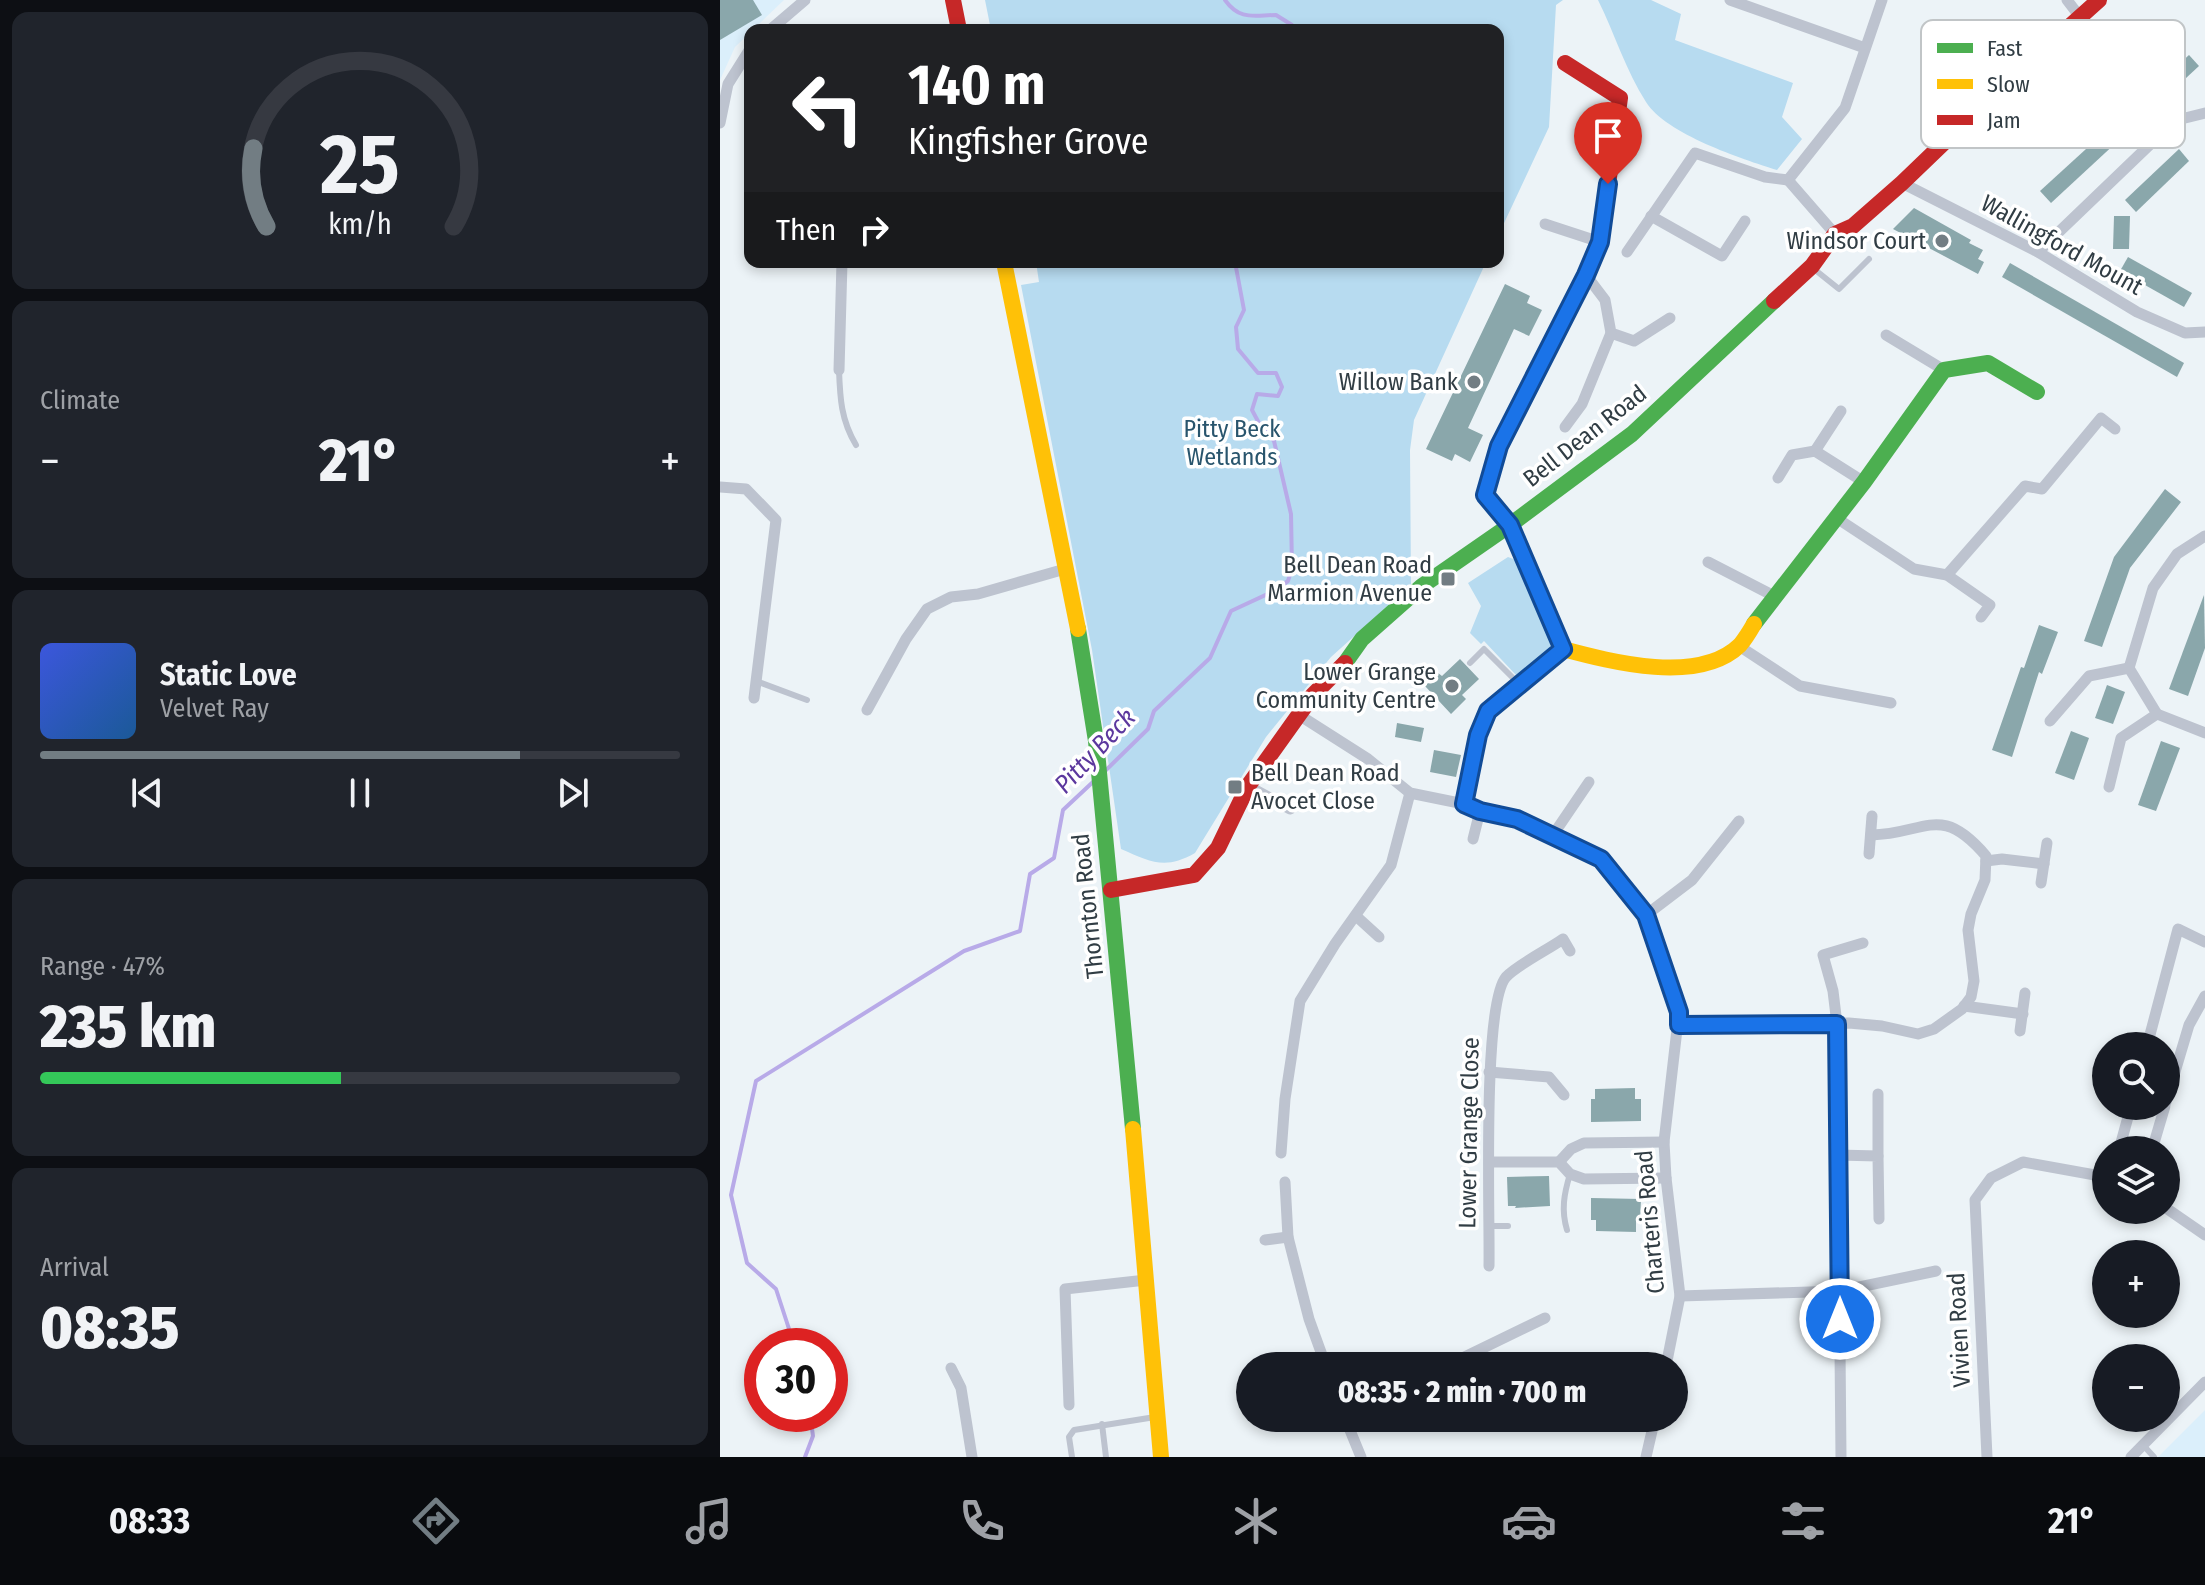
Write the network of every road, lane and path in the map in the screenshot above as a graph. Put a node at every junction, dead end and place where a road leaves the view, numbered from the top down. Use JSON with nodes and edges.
{"nodes":[{"id":1,"x":805,"y":0,"type":"edge"},
{"id":2,"x":953,"y":0,"type":"edge"},
{"id":3,"x":1730,"y":0,"type":"edge"},
{"id":4,"x":1882,"y":0,"type":"edge"},
{"id":5,"x":2067,"y":0,"type":"edge"},
{"id":6,"x":2099,"y":0,"type":"edge"},
{"id":7,"x":2080,"y":17,"type":"junction"},
{"id":8,"x":2077,"y":20,"type":"edge"},
{"id":9,"x":777,"y":24,"type":"edge"},
{"id":10,"x":958,"y":24,"type":"edge"},
{"id":11,"x":1865,"y":48,"type":"junction"},
{"id":12,"x":744,"y":57,"type":"edge"},
{"id":13,"x":1565,"y":63,"type":"dead end"},
{"id":14,"x":724,"y":82,"type":"edge"},
{"id":15,"x":2205,"y":113,"type":"edge"},
{"id":16,"x":2185,"y":118,"type":"edge"},
{"id":17,"x":720,"y":123,"type":"edge"},
{"id":18,"x":1938,"y":148,"type":"edge"},
{"id":19,"x":2146,"y":148,"type":"edge"},
{"id":20,"x":1788,"y":180,"type":"junction"},
{"id":21,"x":1902,"y":183,"type":"junction"},
{"id":22,"x":1651,"y":216,"type":"junction"},
{"id":23,"x":1745,"y":221,"type":"dead end"},
{"id":24,"x":1545,"y":224,"type":"dead end"},
{"id":25,"x":1835,"y":234,"type":"junction"},
{"id":26,"x":1600,"y":242,"type":"junction"},
{"id":27,"x":1627,"y":252,"type":"dead end"},
{"id":28,"x":2038,"y":252,"type":"junction"},
{"id":29,"x":1869,"y":259,"type":"dead end"},
{"id":30,"x":1812,"y":266,"type":"junction"},
{"id":31,"x":842,"y":268,"type":"edge"},
{"id":32,"x":1005,"y":268,"type":"edge"},
{"id":33,"x":1586,"y":275,"type":"junction"},
{"id":34,"x":1670,"y":318,"type":"dead end"},
{"id":35,"x":2205,"y":332,"type":"edge"},
{"id":36,"x":1611,"y":333,"type":"junction"},
{"id":37,"x":1886,"y":335,"type":"dead end"},
{"id":38,"x":839,"y":370,"type":"joint"},
{"id":39,"x":1944,"y":370,"type":"junction"},
{"id":40,"x":2037,"y":392,"type":"dead end"},
{"id":41,"x":1841,"y":411,"type":"dead end"},
{"id":42,"x":1565,"y":427,"type":"dead end"},
{"id":43,"x":2115,"y":429,"type":"dead end"},
{"id":44,"x":856,"y":445,"type":"dead end"},
{"id":45,"x":1815,"y":451,"type":"junction"},
{"id":46,"x":1778,"y":478,"type":"dead end"},
{"id":47,"x":1864,"y":482,"type":"junction"},
{"id":48,"x":720,"y":487,"type":"edge"},
{"id":49,"x":1835,"y":517,"type":"junction"},
{"id":50,"x":1510,"y":525,"type":"junction"},
{"id":51,"x":2205,"y":536,"type":"edge"},
{"id":52,"x":1708,"y":562,"type":"dead end"},
{"id":53,"x":1065,"y":569,"type":"junction"},
{"id":54,"x":1947,"y":575,"type":"junction"},
{"id":55,"x":1774,"y":596,"type":"junction"},
{"id":56,"x":1981,"y":617,"type":"dead end"},
{"id":57,"x":1739,"y":646,"type":"junction"},
{"id":58,"x":1563,"y":649,"type":"junction"},
{"id":59,"x":1470,"y":663,"type":"dead end"},
{"id":60,"x":2129,"y":668,"type":"junction"},
{"id":61,"x":756,"y":681,"type":"junction"},
{"id":62,"x":1519,"y":684,"type":"junction"},
{"id":63,"x":754,"y":698,"type":"dead end"},
{"id":64,"x":807,"y":700,"type":"dead end"},
{"id":65,"x":1891,"y":703,"type":"dead end"},
{"id":66,"x":867,"y":710,"type":"dead end"},
{"id":67,"x":2157,"y":714,"type":"junction"},
{"id":68,"x":1299,"y":715,"type":"junction"},
{"id":69,"x":2050,"y":721,"type":"dead end"},
{"id":70,"x":2205,"y":733,"type":"edge"},
{"id":71,"x":1589,"y":782,"type":"dead end"},
{"id":72,"x":1248,"y":786,"type":"junction"},
{"id":73,"x":2109,"y":787,"type":"dead end"},
{"id":74,"x":1410,"y":793,"type":"junction"},
{"id":75,"x":1464,"y":804,"type":"junction"},
{"id":76,"x":1290,"y":809,"type":"dead end"},
{"id":77,"x":1480,"y":811,"type":"junction"},
{"id":78,"x":1872,"y":816,"type":"dead end"},
{"id":79,"x":1739,"y":821,"type":"dead end"},
{"id":80,"x":1553,"y":835,"type":"junction"},
{"id":81,"x":1871,"y":835,"type":"junction"},
{"id":82,"x":1473,"y":839,"type":"dead end"},
{"id":83,"x":2047,"y":843,"type":"dead end"},
{"id":84,"x":1869,"y":854,"type":"dead end"},
{"id":85,"x":1986,"y":861,"type":"junction"},
{"id":86,"x":2044,"y":864,"type":"junction"},
{"id":87,"x":2041,"y":883,"type":"dead end"},
{"id":88,"x":1111,"y":890,"type":"junction"},
{"id":89,"x":1646,"y":915,"type":"junction"},
{"id":90,"x":1356,"y":916,"type":"junction"},
{"id":91,"x":1379,"y":937,"type":"dead end"},
{"id":92,"x":2205,"y":942,"type":"edge"},
{"id":93,"x":1863,"y":943,"type":"dead end"},
{"id":94,"x":1570,"y":951,"type":"dead end"},
{"id":95,"x":2025,"y":993,"type":"dead end"},
{"id":96,"x":2205,"y":996,"type":"edge"},
{"id":97,"x":1964,"y":1006,"type":"junction"},
{"id":98,"x":2023,"y":1014,"type":"junction"},
{"id":99,"x":1837,"y":1024,"type":"junction"},
{"id":100,"x":1679,"y":1025,"type":"junction"},
{"id":101,"x":2020,"y":1031,"type":"dead end"},
{"id":102,"x":2151,"y":1032,"type":"edge"},
{"id":103,"x":2180,"y":1055,"type":"edge"},
{"id":104,"x":1489,"y":1072,"type":"junction"},
{"id":105,"x":1878,"y":1094,"type":"dead end"},
{"id":106,"x":1564,"y":1095,"type":"dead end"},
{"id":107,"x":1664,"y":1142,"type":"junction"},
{"id":108,"x":1281,"y":1153,"type":"dead end"},
{"id":109,"x":1837,"y":1155,"type":"junction"},
{"id":110,"x":1878,"y":1156,"type":"junction"},
{"id":111,"x":1490,"y":1162,"type":"junction"},
{"id":112,"x":1559,"y":1162,"type":"junction"},
{"id":113,"x":1570,"y":1174,"type":"junction"},
{"id":114,"x":2092,"y":1174,"type":"edge"},
{"id":115,"x":1666,"y":1178,"type":"junction"},
{"id":116,"x":1285,"y":1182,"type":"dead end"},
{"id":117,"x":2180,"y":1218,"type":"edge"},
{"id":118,"x":1879,"y":1219,"type":"dead end"},
{"id":119,"x":1490,"y":1226,"type":"junction"},
{"id":120,"x":1508,"y":1226,"type":"dead end"},
{"id":121,"x":1567,"y":1230,"type":"dead end"},
{"id":122,"x":2205,"y":1235,"type":"edge"},
{"id":123,"x":1288,"y":1237,"type":"junction"},
{"id":124,"x":1265,"y":1240,"type":"dead end"},
{"id":125,"x":1489,"y":1266,"type":"dead end"},
{"id":126,"x":1936,"y":1271,"type":"dead end"},
{"id":127,"x":1146,"y":1280,"type":"junction"},
{"id":128,"x":1840,"y":1291,"type":"junction"},
{"id":129,"x":1680,"y":1296,"type":"junction"},
{"id":130,"x":1545,"y":1318,"type":"dead end"},
{"id":131,"x":1321,"y":1352,"type":"edge"},
{"id":132,"x":1475,"y":1352,"type":"edge"},
{"id":133,"x":1669,"y":1352,"type":"edge"},
{"id":134,"x":951,"y":1368,"type":"dead end"},
{"id":135,"x":2205,"y":1382,"type":"edge"},
{"id":136,"x":1069,"y":1405,"type":"dead end"},
{"id":137,"x":1158,"y":1416,"type":"junction"},
{"id":138,"x":1102,"y":1424,"type":"junction"},
{"id":139,"x":1351,"y":1432,"type":"edge"},
{"id":140,"x":1652,"y":1432,"type":"edge"},
{"id":141,"x":2143,"y":1445,"type":"junction"},
{"id":142,"x":972,"y":1457,"type":"edge"},
{"id":143,"x":1072,"y":1457,"type":"edge"},
{"id":144,"x":1106,"y":1457,"type":"edge"},
{"id":145,"x":1161,"y":1457,"type":"edge"},
{"id":146,"x":1361,"y":1457,"type":"edge"},
{"id":147,"x":1647,"y":1457,"type":"edge"},
{"id":148,"x":1841,"y":1457,"type":"edge"},
{"id":149,"x":1987,"y":1457,"type":"edge"},
{"id":150,"x":2131,"y":1457,"type":"edge"},
{"id":151,"x":2154,"y":1457,"type":"edge"}],
"edges":[{"from":1,"to":9,"type":"street"},
{"from":2,"to":10,"type":"street"},
{"from":3,"to":11,"type":"street"},
{"from":4,"to":11,"type":"street"},
{"from":5,"to":7,"type":"street"},
{"from":6,"to":7,"type":"street","name":"Bell Dean Road"},
{"from":7,"to":8,"type":"street","name":"Bell Dean Road"},
{"from":11,"to":20,"type":"street"},
{"from":12,"to":14,"type":"street"},
{"from":13,"to":26,"type":"street"},
{"from":14,"to":17,"type":"street"},
{"from":15,"to":16,"type":"street"},
{"from":18,"to":21,"type":"street","name":"Bell Dean Road"},
{"from":19,"to":28,"type":"street"},
{"from":20,"to":22,"type":"street"},
{"from":20,"to":25,"type":"street"},
{"from":21,"to":25,"type":"street","name":"Bell Dean Road"},
{"from":21,"to":28,"type":"street","name":"Wallingford Mount"},
{"from":22,"to":23,"type":"street"},
{"from":22,"to":27,"type":"street"},
{"from":24,"to":26,"type":"street"},
{"from":25,"to":30,"type":"street","name":"Bell Dean Road"},
{"from":26,"to":33,"type":"street"},
{"from":28,"to":35,"type":"street","name":"Wallingford Mount"},
{"from":29,"to":30,"type":"lane"},
{"from":30,"to":50,"type":"street","name":"Bell Dean Road"},
{"from":31,"to":38,"type":"street"},
{"from":32,"to":53,"type":"street","name":"Thornton Road"},
{"from":33,"to":36,"type":"street"},
{"from":33,"to":50,"type":"street"},
{"from":34,"to":36,"type":"street"},
{"from":36,"to":42,"type":"street"},
{"from":37,"to":39,"type":"street"},
{"from":38,"to":44,"type":"lane"},
{"from":39,"to":40,"type":"street"},
{"from":39,"to":47,"type":"street"},
{"from":41,"to":45,"type":"street"},
{"from":43,"to":54,"type":"street"},
{"from":45,"to":46,"type":"street"},
{"from":45,"to":47,"type":"street"},
{"from":47,"to":49,"type":"street"},
{"from":48,"to":61,"type":"street"},
{"from":49,"to":54,"type":"street"},
{"from":49,"to":55,"type":"street"},
{"from":50,"to":58,"type":"street"},
{"from":50,"to":68,"type":"street","name":"Bell Dean Road"},
{"from":51,"to":60,"type":"street"},
{"from":52,"to":55,"type":"street"},
{"from":53,"to":66,"type":"street"},
{"from":53,"to":88,"type":"street","name":"Thornton Road"},
{"from":54,"to":56,"type":"street"},
{"from":55,"to":57,"type":"street"},
{"from":57,"to":58,"type":"street"},
{"from":57,"to":65,"type":"street"},
{"from":58,"to":62,"type":"street"},
{"from":59,"to":62,"type":"lane"},
{"from":60,"to":67,"type":"street"},
{"from":60,"to":69,"type":"street"},
{"from":61,"to":63,"type":"street"},
{"from":61,"to":64,"type":"lane"},
{"from":62,"to":75,"type":"street"},
{"from":67,"to":70,"type":"street"},
{"from":67,"to":73,"type":"street"},
{"from":68,"to":72,"type":"street","name":"Bell Dean Road"},
{"from":68,"to":74,"type":"street","name":"Charteris Road"},
{"from":71,"to":80,"type":"street"},
{"from":72,"to":76,"type":"street"},
{"from":72,"to":88,"type":"street","name":"Bell Dean Road"},
{"from":74,"to":75,"type":"street","name":"Charteris Road"},
{"from":74,"to":90,"type":"street"},
{"from":75,"to":77,"type":"street","name":"Charteris Road"},
{"from":77,"to":80,"type":"street","name":"Charteris Road"},
{"from":77,"to":82,"type":"street"},
{"from":78,"to":81,"type":"street"},
{"from":79,"to":89,"type":"street"},
{"from":80,"to":89,"type":"street","name":"Charteris Road"},
{"from":81,"to":84,"type":"street"},
{"from":81,"to":85,"type":"street"},
{"from":83,"to":86,"type":"street"},
{"from":85,"to":86,"type":"street"},
{"from":85,"to":97,"type":"street"},
{"from":86,"to":87,"type":"street"},
{"from":88,"to":127,"type":"street","name":"Thornton Road"},
{"from":89,"to":100,"type":"street","name":"Charteris Road"},
{"from":90,"to":91,"type":"street"},
{"from":90,"to":108,"type":"street"},
{"from":92,"to":102,"type":"street"},
{"from":93,"to":99,"type":"street"},
{"from":94,"to":104,"type":"street","name":"Lower Grange Close"},
{"from":95,"to":98,"type":"street"},
{"from":96,"to":103,"type":"street"},
{"from":97,"to":98,"type":"street"},
{"from":97,"to":99,"type":"street"},
{"from":98,"to":101,"type":"street"},
{"from":99,"to":100,"type":"street"},
{"from":99,"to":109,"type":"street"},
{"from":100,"to":107,"type":"street","name":"Charteris Road"},
{"from":104,"to":106,"type":"street"},
{"from":104,"to":111,"type":"street","name":"Lower Grange Close"},
{"from":105,"to":110,"type":"street"},
{"from":107,"to":112,"type":"street"},
{"from":107,"to":115,"type":"street","name":"Charteris Road"},
{"from":109,"to":110,"type":"street"},
{"from":109,"to":128,"type":"street"},
{"from":110,"to":118,"type":"street"},
{"from":111,"to":112,"type":"street"},
{"from":111,"to":119,"type":"street","name":"Lower Grange Close"},
{"from":112,"to":113,"type":"street"},
{"from":113,"to":115,"type":"street"},
{"from":113,"to":121,"type":"lane"},
{"from":114,"to":149,"type":"street","name":"Vivien Road"},
{"from":115,"to":129,"type":"street","name":"Charteris Road"},
{"from":116,"to":123,"type":"street"},
{"from":117,"to":122,"type":"street"},
{"from":119,"to":120,"type":"lane"},
{"from":119,"to":125,"type":"street","name":"Lower Grange Close"},
{"from":123,"to":124,"type":"street"},
{"from":123,"to":131,"type":"street"},
{"from":126,"to":128,"type":"street"},
{"from":127,"to":136,"type":"street"},
{"from":127,"to":137,"type":"street","name":"Thornton Road"},
{"from":128,"to":129,"type":"street"},
{"from":128,"to":148,"type":"street"},
{"from":129,"to":133,"type":"street","name":"Charteris Road"},
{"from":130,"to":132,"type":"street"},
{"from":134,"to":142,"type":"street"},
{"from":135,"to":141,"type":"street"},
{"from":137,"to":138,"type":"lane"},
{"from":137,"to":145,"type":"street","name":"Thornton Road"},
{"from":138,"to":143,"type":"lane"},
{"from":138,"to":144,"type":"lane"},
{"from":139,"to":146,"type":"street"},
{"from":140,"to":147,"type":"street"},
{"from":141,"to":150,"type":"street"},
{"from":141,"to":151,"type":"lane"}]}
